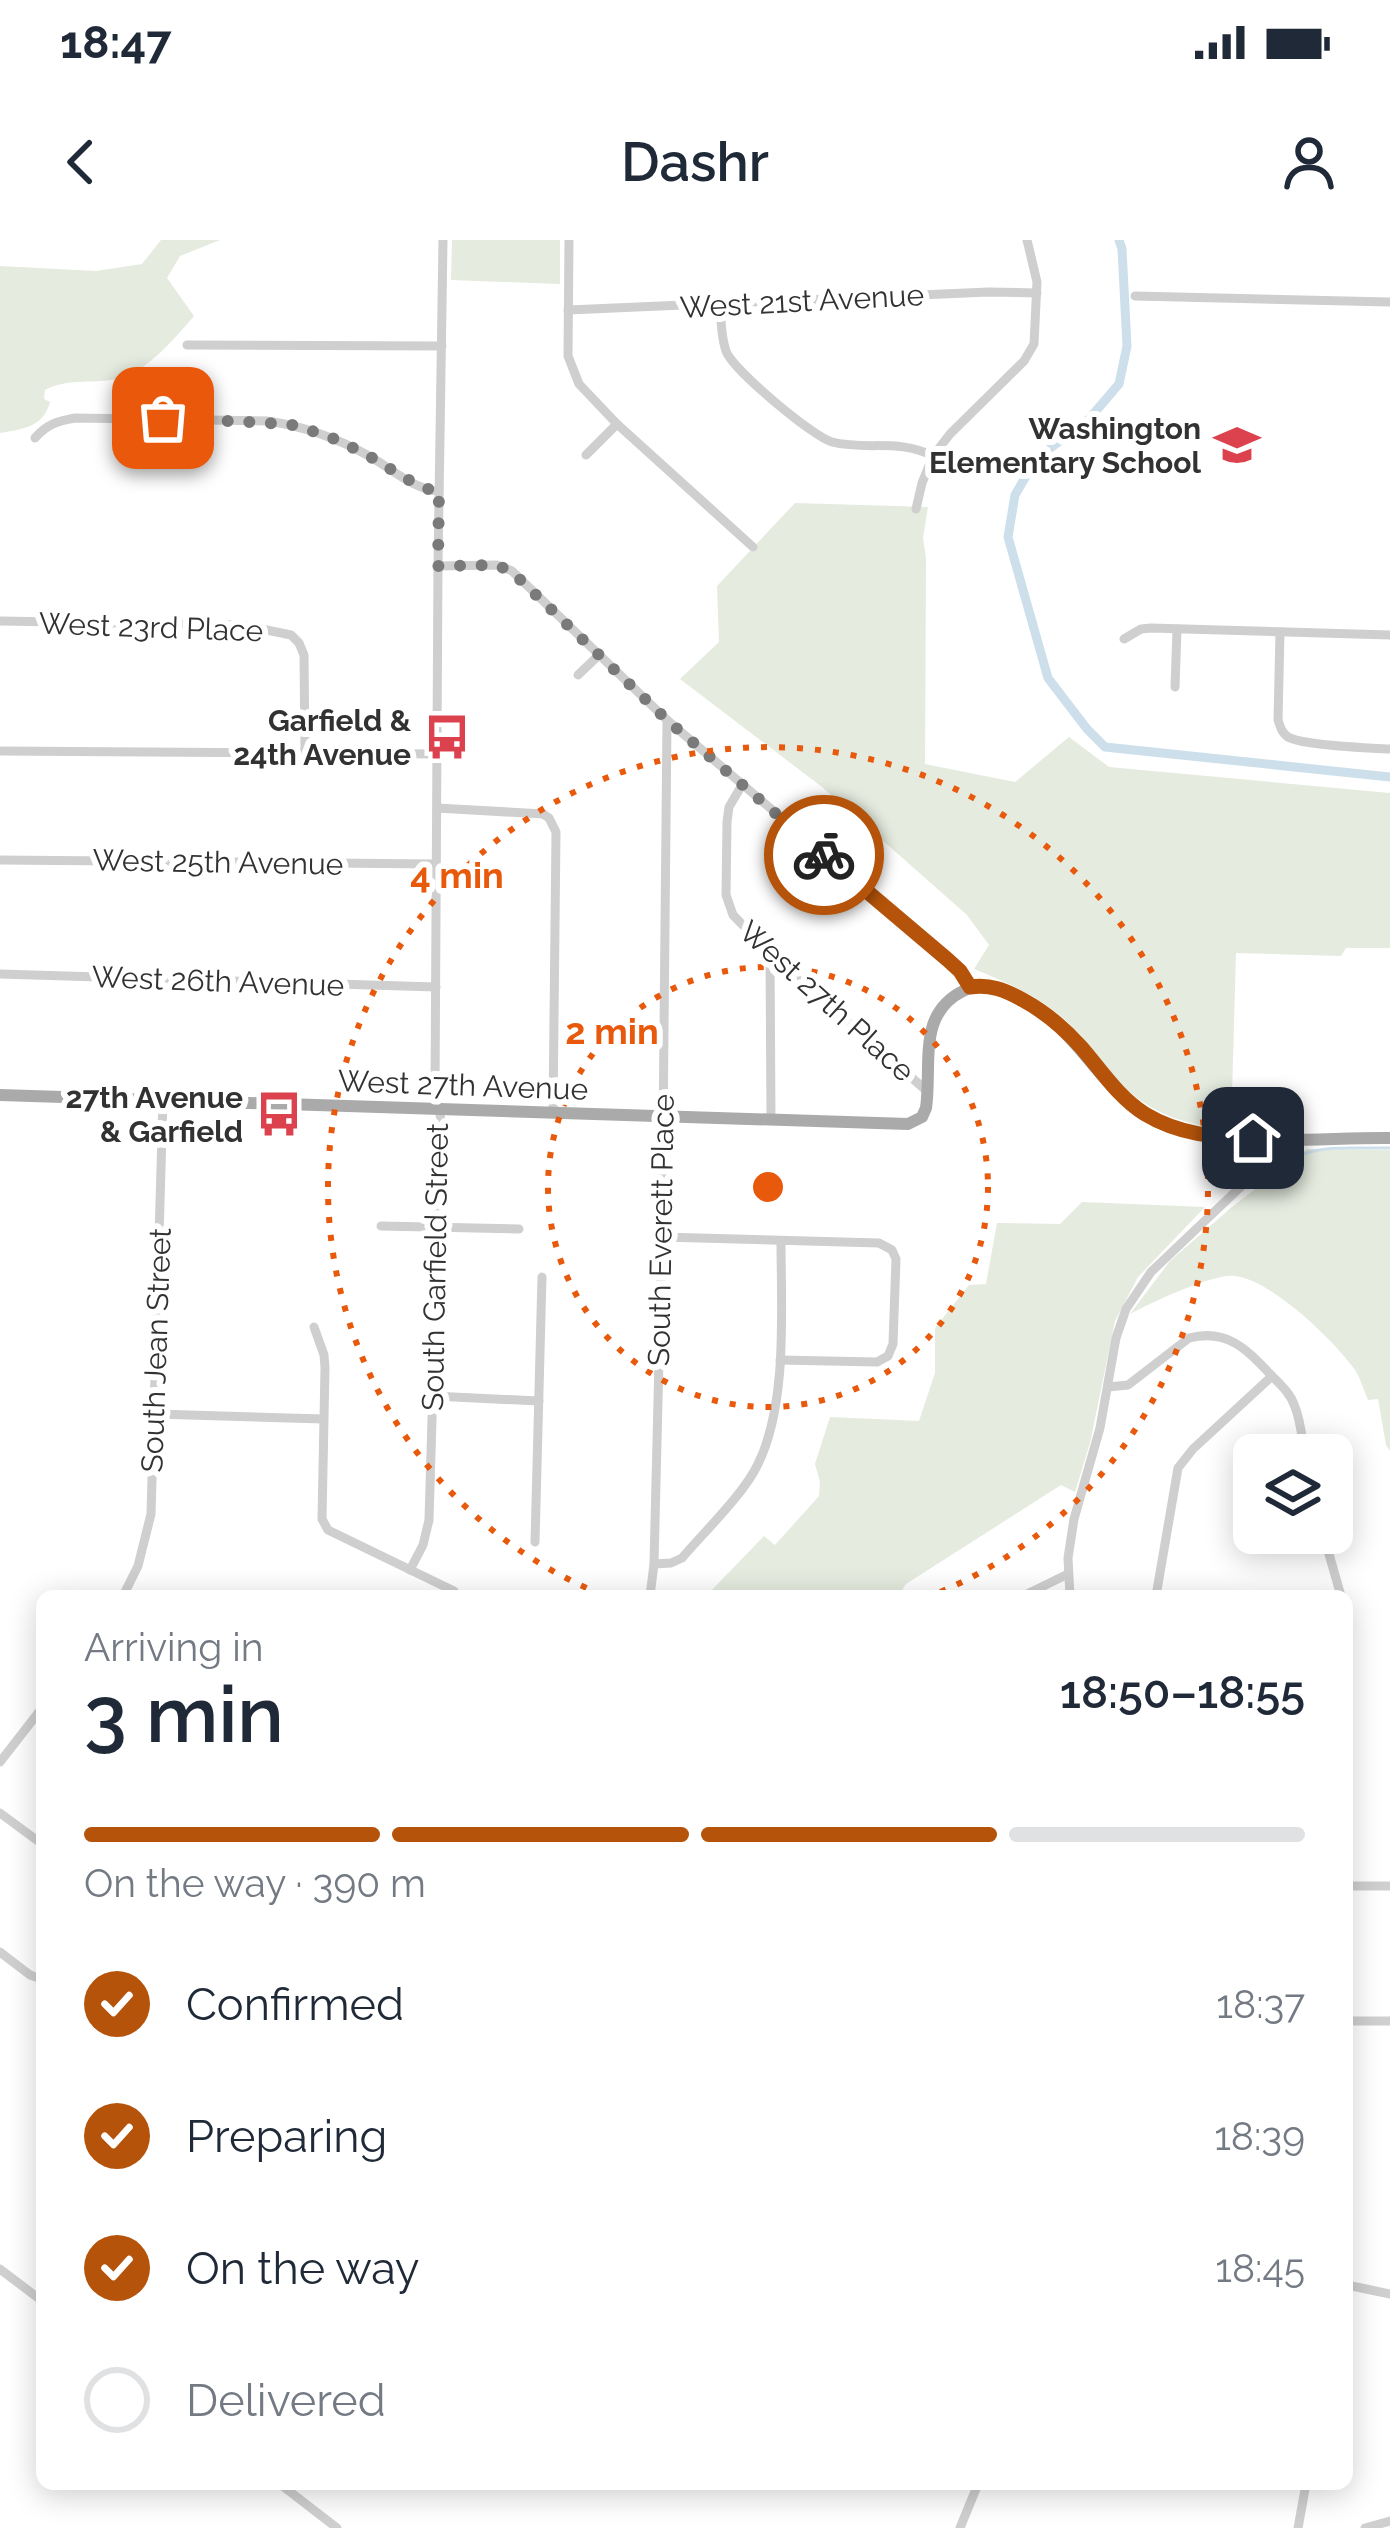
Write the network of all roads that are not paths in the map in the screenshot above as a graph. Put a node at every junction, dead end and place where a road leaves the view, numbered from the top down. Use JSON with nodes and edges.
{"nodes":[{"id":1,"x":443,"y":240,"type":"edge"},
{"id":2,"x":568,"y":240,"type":"edge"},
{"id":3,"x":1027,"y":240,"type":"edge"},
{"id":4,"x":1037,"y":293,"type":"junction"},
{"id":5,"x":1135,"y":296,"type":"dead end"},
{"id":6,"x":1390,"y":302,"type":"edge"},
{"id":7,"x":720,"y":305,"type":"junction"},
{"id":8,"x":568,"y":310,"type":"junction"},
{"id":9,"x":187,"y":345,"type":"dead end"},
{"id":10,"x":442,"y":346,"type":"junction"},
{"id":11,"x":617,"y":424,"type":"junction"},
{"id":12,"x":35,"y":438,"type":"dead end"},
{"id":13,"x":586,"y":455,"type":"dead end"},
{"id":14,"x":933,"y":456,"type":"junction"},
{"id":15,"x":439,"y":491,"type":"junction"},
{"id":16,"x":916,"y":509,"type":"dead end"},
{"id":17,"x":753,"y":547,"type":"dead end"},
{"id":18,"x":438,"y":566,"type":"junction"},
{"id":19,"x":0,"y":621,"type":"edge"},
{"id":20,"x":1177,"y":628,"type":"junction"},
{"id":21,"x":1280,"y":632,"type":"junction"},
{"id":22,"x":1390,"y":635,"type":"edge"},
{"id":23,"x":1124,"y":639,"type":"dead end"},
{"id":24,"x":600,"y":654,"type":"junction"},
{"id":25,"x":578,"y":675,"type":"dead end"},
{"id":26,"x":1175,"y":687,"type":"dead end"},
{"id":27,"x":667,"y":720,"type":"junction"},
{"id":28,"x":1390,"y":749,"type":"edge"},
{"id":29,"x":0,"y":751,"type":"edge"},
{"id":30,"x":305,"y":753,"type":"junction"},
{"id":31,"x":437,"y":754,"type":"junction"},
{"id":32,"x":742,"y":785,"type":"junction"},
{"id":33,"x":437,"y":808,"type":"junction"},
{"id":34,"x":0,"y":860,"type":"edge"},
{"id":35,"x":436,"y":864,"type":"junction"},
{"id":36,"x":770,"y":953,"type":"junction"},
{"id":37,"x":0,"y":974,"type":"edge"},
{"id":38,"x":436,"y":987,"type":"junction"},
{"id":39,"x":970,"y":987,"type":"junction"},
{"id":40,"x":928,"y":1092,"type":"junction"},
{"id":41,"x":0,"y":1095,"type":"edge"},
{"id":42,"x":164,"y":1100,"type":"junction"},
{"id":43,"x":438,"y":1107,"type":"junction"},
{"id":44,"x":553,"y":1112,"type":"junction"},
{"id":45,"x":663,"y":1115,"type":"junction"},
{"id":46,"x":771,"y":1120,"type":"junction"},
{"id":47,"x":1292,"y":1138,"type":"junction"},
{"id":48,"x":1390,"y":1138,"type":"edge"},
{"id":49,"x":381,"y":1226,"type":"dead end"},
{"id":50,"x":439,"y":1228,"type":"junction"},
{"id":51,"x":519,"y":1229,"type":"dead end"},
{"id":52,"x":662,"y":1238,"type":"junction"},
{"id":53,"x":782,"y":1241,"type":"junction"},
{"id":54,"x":542,"y":1277,"type":"dead end"},
{"id":55,"x":314,"y":1327,"type":"dead end"},
{"id":56,"x":780,"y":1360,"type":"junction"},
{"id":57,"x":1272,"y":1376,"type":"junction"},
{"id":58,"x":1108,"y":1387,"type":"junction"},
{"id":59,"x":433,"y":1396,"type":"junction"},
{"id":60,"x":539,"y":1401,"type":"junction"},
{"id":61,"x":155,"y":1414,"type":"junction"},
{"id":62,"x":323,"y":1419,"type":"junction"},
{"id":63,"x":1300,"y":1434,"type":"edge"},
{"id":64,"x":536,"y":1542,"type":"dead end"},
{"id":65,"x":1329,"y":1554,"type":"edge"},
{"id":66,"x":654,"y":1564,"type":"junction"},
{"id":67,"x":410,"y":1570,"type":"junction"},
{"id":68,"x":1068,"y":1574,"type":"junction"},
{"id":69,"x":126,"y":1590,"type":"edge"},
{"id":70,"x":452,"y":1590,"type":"edge"},
{"id":71,"x":651,"y":1590,"type":"edge"},
{"id":72,"x":1035,"y":1590,"type":"edge"},
{"id":73,"x":1069,"y":1590,"type":"edge"},
{"id":74,"x":1157,"y":1590,"type":"edge"},
{"id":75,"x":1339,"y":1590,"type":"edge"},
{"id":76,"x":36,"y":1716,"type":"edge"},
{"id":77,"x":0,"y":1762,"type":"edge"},
{"id":78,"x":0,"y":1813,"type":"edge"},
{"id":79,"x":36,"y":1840,"type":"edge"},
{"id":80,"x":1353,"y":1886,"type":"edge"},
{"id":81,"x":1390,"y":1886,"type":"edge"},
{"id":82,"x":0,"y":1952,"type":"edge"},
{"id":83,"x":36,"y":1977,"type":"edge"},
{"id":84,"x":1353,"y":2021,"type":"edge"},
{"id":85,"x":1390,"y":2021,"type":"edge"},
{"id":86,"x":0,"y":2269,"type":"edge"},
{"id":87,"x":1353,"y":2286,"type":"edge"},
{"id":88,"x":1390,"y":2294,"type":"edge"},
{"id":89,"x":36,"y":2296,"type":"edge"},
{"id":90,"x":288,"y":2490,"type":"edge"},
{"id":91,"x":976,"y":2490,"type":"edge"},
{"id":92,"x":1305,"y":2490,"type":"edge"},
{"id":93,"x":1390,"y":2521,"type":"edge"},
{"id":94,"x":338,"y":2528,"type":"edge"},
{"id":95,"x":960,"y":2528,"type":"edge"},
{"id":96,"x":1298,"y":2528,"type":"edge"},
{"id":97,"x":1365,"y":2528,"type":"edge"}],
"edges":[{"from":1,"to":10,"type":"street","name":"South Garfield Street"},
{"from":2,"to":8,"type":"street"},
{"from":3,"to":4,"type":"street"},
{"from":4,"to":7,"type":"street","name":"West 21st Avenue"},
{"from":4,"to":14,"type":"street"},
{"from":5,"to":6,"type":"street"},
{"from":7,"to":8,"type":"street","name":"West 21st Avenue"},
{"from":7,"to":14,"type":"street"},
{"from":8,"to":11,"type":"street"},
{"from":9,"to":10,"type":"street"},
{"from":10,"to":15,"type":"street","name":"South Garfield Street"},
{"from":11,"to":13,"type":"street"},
{"from":11,"to":17,"type":"street"},
{"from":12,"to":15,"type":"street"},
{"from":14,"to":16,"type":"street"},
{"from":15,"to":18,"type":"street","name":"South Garfield Street"},
{"from":18,"to":24,"type":"street"},
{"from":18,"to":31,"type":"street","name":"South Garfield Street"},
{"from":19,"to":30,"type":"street","name":"West 23rd Place"},
{"from":20,"to":21,"type":"street"},
{"from":20,"to":23,"type":"street"},
{"from":20,"to":26,"type":"street"},
{"from":21,"to":22,"type":"street"},
{"from":21,"to":28,"type":"street"},
{"from":24,"to":25,"type":"street"},
{"from":24,"to":27,"type":"street"},
{"from":27,"to":32,"type":"street"},
{"from":27,"to":45,"type":"street","name":"South Everett Place"},
{"from":29,"to":30,"type":"street"},
{"from":30,"to":31,"type":"street"},
{"from":31,"to":33,"type":"street","name":"South Garfield Street"},
{"from":32,"to":36,"type":"street","name":"West 27th Place"},
{"from":32,"to":39,"type":"street"},
{"from":33,"to":35,"type":"street","name":"South Garfield Street"},
{"from":33,"to":44,"type":"street"},
{"from":34,"to":35,"type":"street","name":"West 25th Avenue"},
{"from":35,"to":38,"type":"street","name":"South Garfield Street"},
{"from":36,"to":40,"type":"street","name":"West 27th Place"},
{"from":36,"to":46,"type":"street"},
{"from":37,"to":38,"type":"street","name":"West 26th Avenue"},
{"from":38,"to":43,"type":"street","name":"South Garfield Street"},
{"from":39,"to":40,"type":"main road"},
{"from":39,"to":47,"type":"main road"},
{"from":40,"to":46,"type":"main road","name":"West 27th Avenue"},
{"from":41,"to":42,"type":"main road","name":"West 27th Avenue"},
{"from":42,"to":43,"type":"main road","name":"West 27th Avenue"},
{"from":42,"to":61,"type":"street","name":"South Jean Street"},
{"from":43,"to":44,"type":"main road","name":"West 27th Avenue"},
{"from":43,"to":50,"type":"street","name":"South Garfield Street"},
{"from":44,"to":45,"type":"main road","name":"West 27th Avenue"},
{"from":45,"to":46,"type":"main road","name":"West 27th Avenue"},
{"from":45,"to":52,"type":"street","name":"South Everett Place"},
{"from":47,"to":48,"type":"main road"},
{"from":47,"to":58,"type":"street"},
{"from":49,"to":50,"type":"street"},
{"from":50,"to":51,"type":"street"},
{"from":50,"to":59,"type":"street","name":"South Garfield Street"},
{"from":52,"to":53,"type":"street"},
{"from":52,"to":66,"type":"street","name":"South Everett Place"},
{"from":53,"to":56,"type":"street"},
{"from":53,"to":56,"type":"street"},
{"from":54,"to":60,"type":"street"},
{"from":55,"to":62,"type":"street"},
{"from":56,"to":66,"type":"street"},
{"from":57,"to":58,"type":"street"},
{"from":57,"to":63,"type":"street"},
{"from":57,"to":74,"type":"street"},
{"from":58,"to":68,"type":"street"},
{"from":59,"to":60,"type":"street"},
{"from":59,"to":67,"type":"street","name":"South Garfield Street"},
{"from":60,"to":64,"type":"street"},
{"from":61,"to":62,"type":"street"},
{"from":61,"to":69,"type":"street","name":"South Jean Street"},
{"from":62,"to":67,"type":"street"},
{"from":65,"to":75,"type":"street"},
{"from":66,"to":71,"type":"street","name":"South Everett Place"},
{"from":67,"to":70,"type":"street"},
{"from":68,"to":72,"type":"street"},
{"from":68,"to":73,"type":"street"},
{"from":76,"to":77,"type":"street"},
{"from":78,"to":79,"type":"street"},
{"from":80,"to":81,"type":"street"},
{"from":82,"to":83,"type":"street"},
{"from":84,"to":85,"type":"street"},
{"from":86,"to":89,"type":"street"},
{"from":87,"to":88,"type":"street"},
{"from":90,"to":94,"type":"street"},
{"from":91,"to":95,"type":"street"},
{"from":92,"to":96,"type":"street"},
{"from":93,"to":97,"type":"street"}]}
